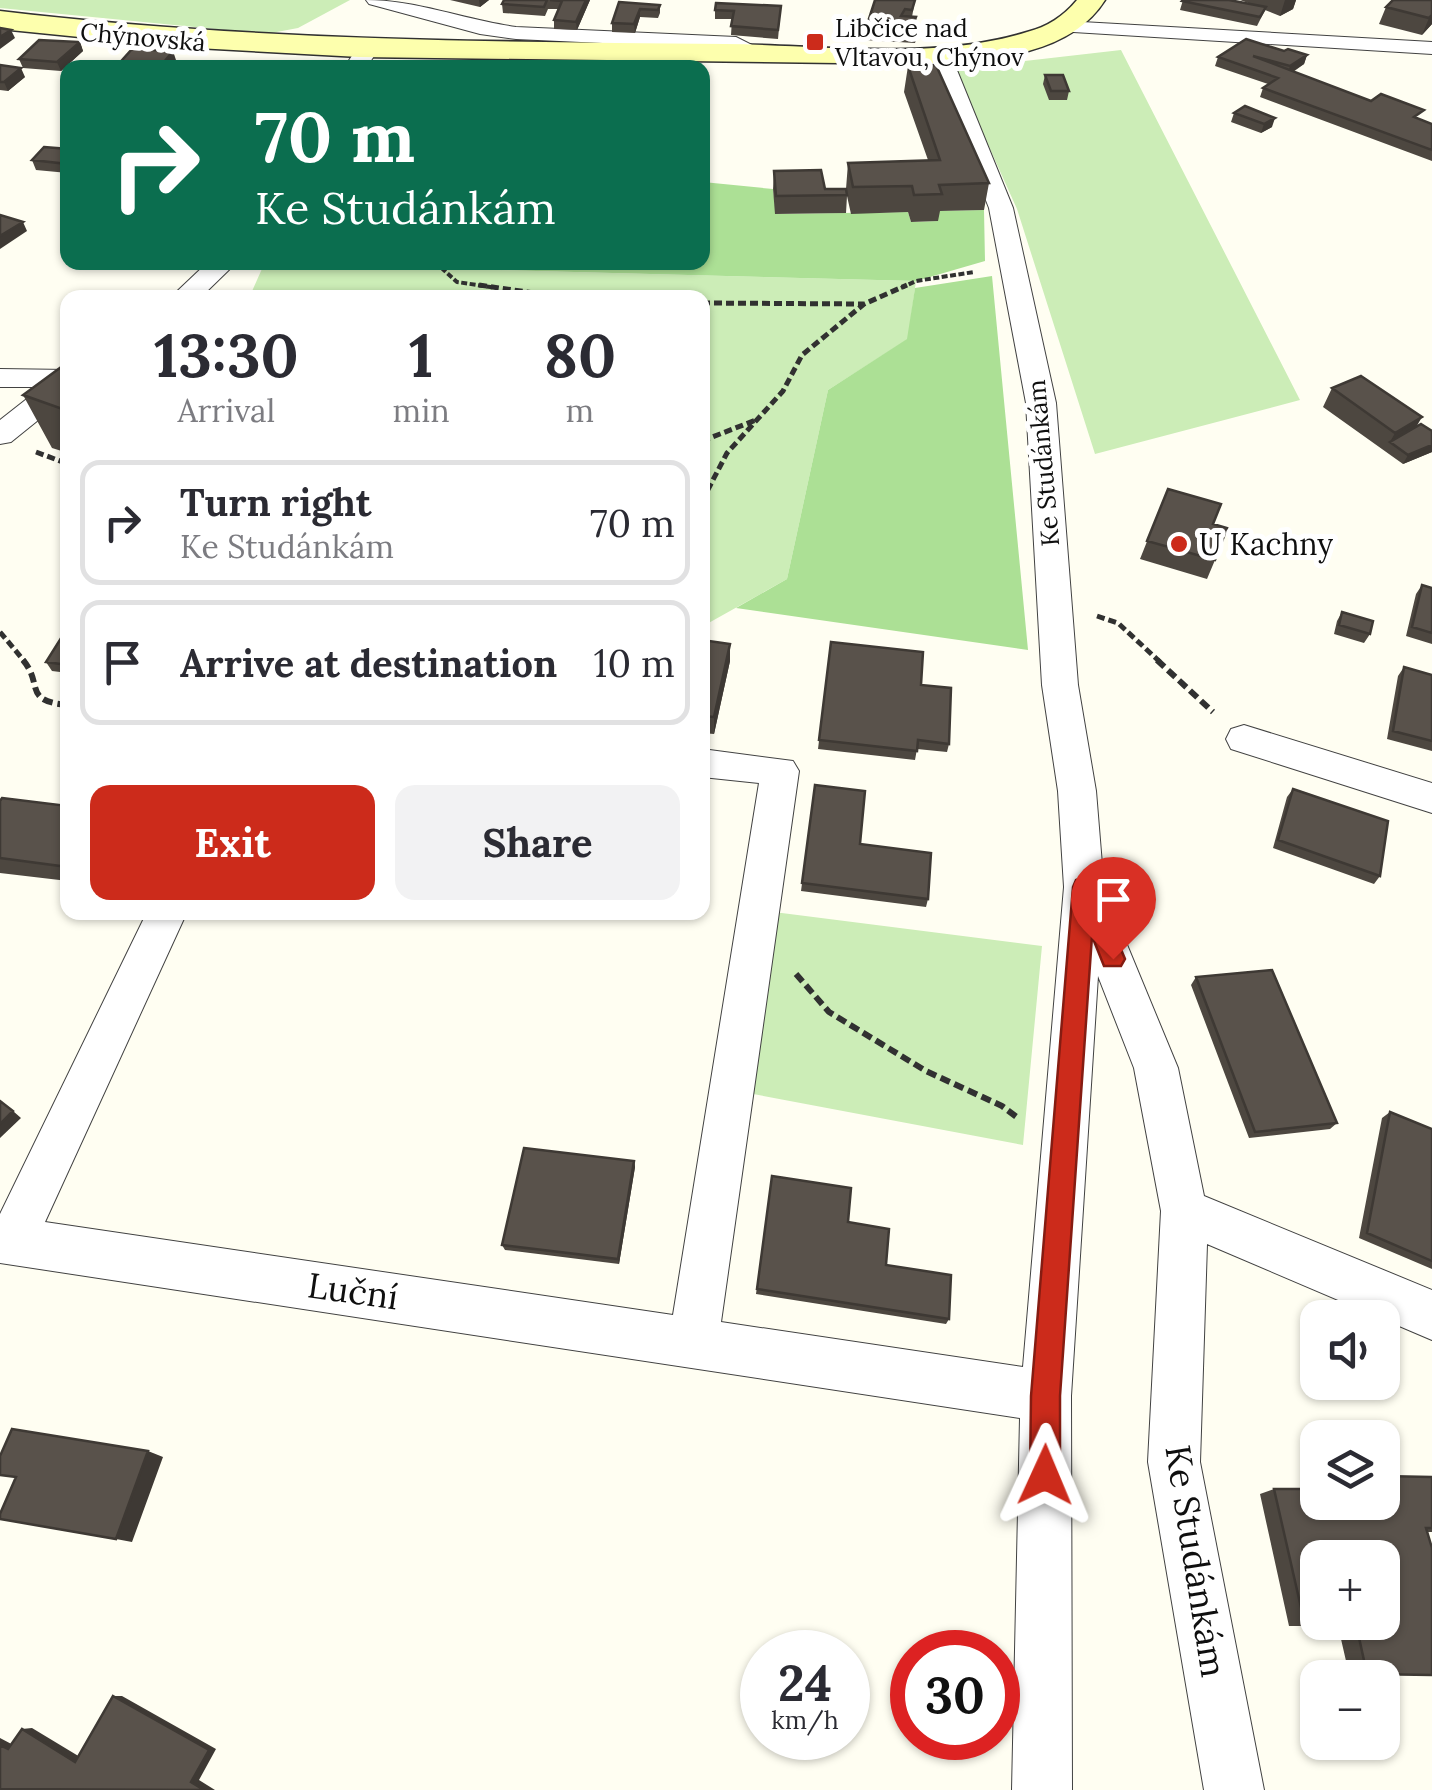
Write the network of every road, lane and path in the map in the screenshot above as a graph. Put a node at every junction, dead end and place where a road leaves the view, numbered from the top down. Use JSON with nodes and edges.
{"nodes":[{"id":1,"x":376,"y":0,"type":"edge"},
{"id":2,"x":1091,"y":0,"type":"edge"},
{"id":3,"x":0,"y":20,"type":"edge"},
{"id":4,"x":1064,"y":27,"type":"junction"},
{"id":5,"x":1432,"y":48,"type":"edge"},
{"id":6,"x":757,"y":53,"type":"junction"},
{"id":7,"x":939,"y":53,"type":"junction"},
{"id":8,"x":361,"y":59,"type":"edge"},
{"id":9,"x":1013,"y":266,"type":"junction"},
{"id":10,"x":215,"y":270,"type":"edge"},
{"id":11,"x":444,"y":270,"type":"edge"},
{"id":12,"x":192,"y":290,"type":"edge"},
{"id":13,"x":514,"y":290,"type":"edge"},
{"id":14,"x":710,"y":303,"type":"edge"},
{"id":15,"x":864,"y":304,"type":"junction"},
{"id":16,"x":0,"y":378,"type":"edge"},
{"id":17,"x":60,"y":380,"type":"edge"},
{"id":18,"x":60,"y":386,"type":"edge"},
{"id":19,"x":757,"y":419,"type":"junction"},
{"id":20,"x":0,"y":434,"type":"edge"},
{"id":21,"x":710,"y":439,"type":"edge"},
{"id":22,"x":32,"y":451,"type":"edge"},
{"id":23,"x":60,"y":461,"type":"edge"},
{"id":24,"x":710,"y":486,"type":"edge"},
{"id":25,"x":1055,"y":600,"type":"junction"},
{"id":26,"x":0,"y":632,"type":"edge"},
{"id":27,"x":60,"y":705,"type":"edge"},
{"id":28,"x":1244,"y":739,"type":"joint"},
{"id":29,"x":710,"y":764,"type":"edge"},
{"id":30,"x":1432,"y":798,"type":"edge"},
{"id":31,"x":1084,"y":887,"type":"junction"},
{"id":32,"x":163,"y":920,"type":"edge"},
{"id":33,"x":756,"y":930,"type":"junction"},
{"id":34,"x":1064,"y":1150,"type":"junction"},
{"id":35,"x":1184,"y":1211,"type":"junction"},
{"id":36,"x":6,"y":1240,"type":"edge"},
{"id":37,"x":1432,"y":1315,"type":"edge"},
{"id":38,"x":693,"y":1342,"type":"junction"},
{"id":39,"x":1046,"y":1396,"type":"junction"},
{"id":40,"x":1042,"y":1790,"type":"edge"},
{"id":41,"x":1234,"y":1790,"type":"edge"}],
"edges":[{"from":1,"to":6,"type":"street"},
{"from":2,"to":4,"type":"street"},
{"from":3,"to":8,"type":"street","name":"Chýnovská"},
{"from":4,"to":5,"type":"street"},
{"from":4,"to":7,"type":"street","name":"Chýnovská"},
{"from":6,"to":7,"type":"street","name":"Chýnovská"},
{"from":6,"to":8,"type":"street","name":"Chýnovská"},
{"from":7,"to":9,"type":"street","name":"Ke Studánkám"},
{"from":9,"to":15,"type":"path"},
{"from":9,"to":25,"type":"street","name":"Ke Studánkám"},
{"from":10,"to":12,"type":"street"},
{"from":11,"to":13,"type":"path"},
{"from":14,"to":15,"type":"path"},
{"from":15,"to":19,"type":"path"},
{"from":16,"to":17,"type":"street"},
{"from":18,"to":20,"type":"street"},
{"from":19,"to":21,"type":"path"},
{"from":19,"to":24,"type":"path"},
{"from":22,"to":23,"type":"path"},
{"from":25,"to":28,"type":"path"},
{"from":25,"to":31,"type":"street","name":"Ke Studánkám"},
{"from":26,"to":27,"type":"path"},
{"from":28,"to":30,"type":"street"},
{"from":29,"to":33,"type":"street"},
{"from":31,"to":34,"type":"street","name":"Ke Studánkám"},
{"from":31,"to":35,"type":"street","name":"Ke Studánkám"},
{"from":32,"to":36,"type":"street","name":"Luční"},
{"from":33,"to":34,"type":"path"},
{"from":33,"to":38,"type":"street"},
{"from":34,"to":39,"type":"street","name":"Ke Studánkám"},
{"from":35,"to":37,"type":"street"},
{"from":35,"to":41,"type":"street","name":"Ke Studánkám"},
{"from":36,"to":38,"type":"street","name":"Luční"},
{"from":38,"to":39,"type":"street","name":"Luční"},
{"from":39,"to":40,"type":"street","name":"Ke Studánkám"}]}
